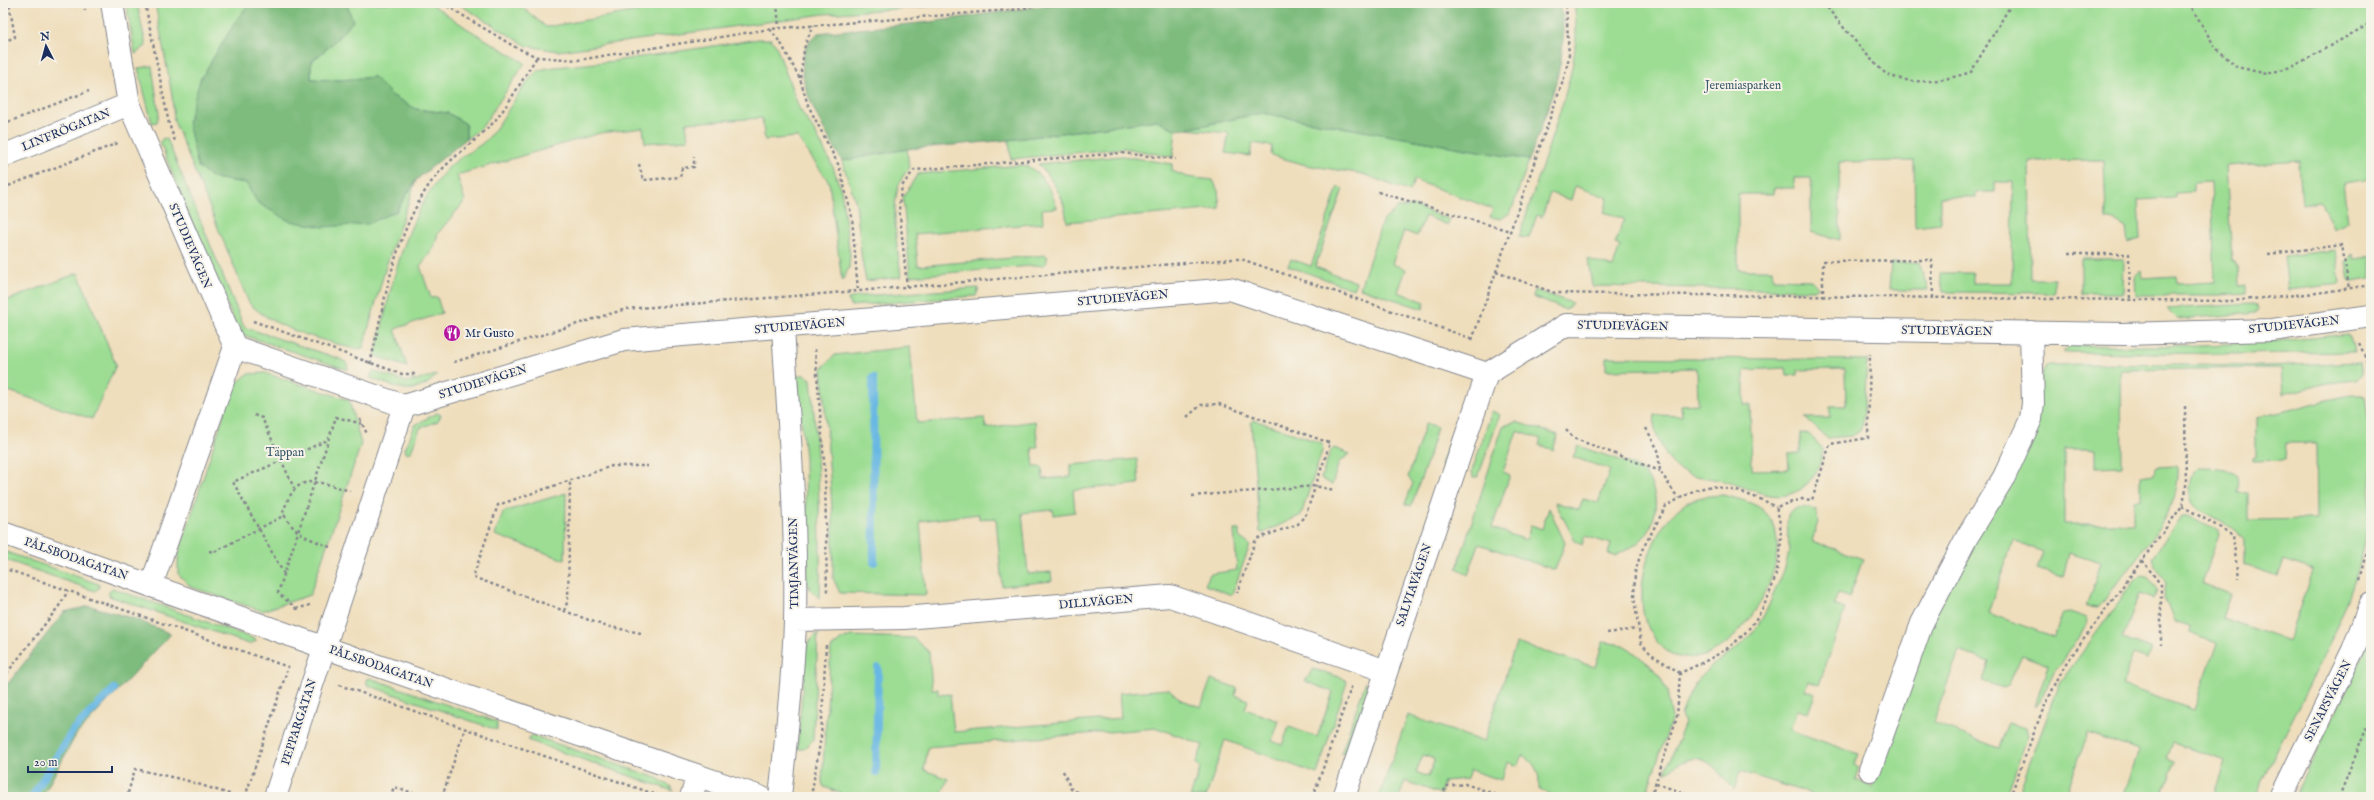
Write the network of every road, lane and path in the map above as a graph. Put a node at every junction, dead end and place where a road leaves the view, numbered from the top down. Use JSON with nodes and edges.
{"nodes":[{"id":1,"x":9,"y":3,"type":"edge"},
{"id":2,"x":84,"y":3,"type":"edge"},
{"id":3,"x":112,"y":3,"type":"edge"},
{"id":4,"x":145,"y":3,"type":"edge"},
{"id":5,"x":442,"y":3,"type":"edge"},
{"id":6,"x":777,"y":3,"type":"edge"},
{"id":7,"x":1044,"y":3,"type":"edge"},
{"id":8,"x":1566,"y":3,"type":"edge"},
{"id":9,"x":1824,"y":3,"type":"edge"},
{"id":10,"x":2012,"y":3,"type":"edge"},
{"id":11,"x":2189,"y":3,"type":"edge"},
{"id":12,"x":86,"y":16,"type":"dead end"},
{"id":13,"x":2371,"y":23,"type":"edge"},
{"id":14,"x":813,"y":25,"type":"junction"},
{"id":15,"x":780,"y":28,"type":"junction"},
{"id":16,"x":770,"y":29,"type":"junction"},
{"id":17,"x":3,"y":42,"type":"edge"},
{"id":18,"x":537,"y":57,"type":"junction"},
{"id":19,"x":800,"y":79,"type":"junction"},
{"id":20,"x":94,"y":88,"type":"dead end"},
{"id":21,"x":129,"y":104,"type":"junction"},
{"id":22,"x":3,"y":124,"type":"edge"},
{"id":23,"x":124,"y":140,"type":"dead end"},
{"id":24,"x":177,"y":146,"type":"dead end"},
{"id":25,"x":3,"y":156,"type":"edge"},
{"id":26,"x":694,"y":157,"type":"dead end"},
{"id":27,"x":1176,"y":159,"type":"dead end"},
{"id":28,"x":639,"y":164,"type":"dead end"},
{"id":29,"x":3,"y":188,"type":"edge"},
{"id":30,"x":1378,"y":192,"type":"dead end"},
{"id":31,"x":1510,"y":231,"type":"junction"},
{"id":32,"x":2068,"y":254,"type":"dead end"},
{"id":33,"x":2268,"y":254,"type":"dead end"},
{"id":34,"x":1496,"y":272,"type":"junction"},
{"id":35,"x":2371,"y":285,"type":"edge"},
{"id":36,"x":907,"y":287,"type":"junction"},
{"id":37,"x":2349,"y":288,"type":"junction"},
{"id":38,"x":858,"y":291,"type":"junction"},
{"id":39,"x":1823,"y":297,"type":"junction"},
{"id":40,"x":1932,"y":299,"type":"junction"},
{"id":41,"x":2130,"y":301,"type":"junction"},
{"id":42,"x":249,"y":317,"type":"dead end"},
{"id":43,"x":2363,"y":317,"type":"edge"},
{"id":44,"x":783,"y":328,"type":"junction"},
{"id":45,"x":1878,"y":330,"type":"junction"},
{"id":46,"x":2031,"y":332,"type":"junction"},
{"id":47,"x":1473,"y":340,"type":"junction"},
{"id":48,"x":236,"y":347,"type":"junction"},
{"id":49,"x":453,"y":362,"type":"dead end"},
{"id":50,"x":370,"y":364,"type":"junction"},
{"id":51,"x":1463,"y":366,"type":"junction"},
{"id":52,"x":424,"y":372,"type":"dead end"},
{"id":53,"x":1487,"y":374,"type":"junction"},
{"id":54,"x":2371,"y":396,"type":"edge"},
{"id":55,"x":404,"y":406,"type":"junction"},
{"id":56,"x":2185,"y":406,"type":"dead end"},
{"id":57,"x":254,"y":415,"type":"dead end"},
{"id":58,"x":1187,"y":417,"type":"dead end"},
{"id":59,"x":363,"y":424,"type":"dead end"},
{"id":60,"x":1646,"y":428,"type":"dead end"},
{"id":61,"x":1566,"y":430,"type":"dead end"},
{"id":62,"x":329,"y":440,"type":"junction"},
{"id":63,"x":281,"y":460,"type":"junction"},
{"id":64,"x":648,"y":466,"type":"dead end"},
{"id":65,"x":1660,"y":470,"type":"junction"},
{"id":66,"x":570,"y":480,"type":"junction"},
{"id":67,"x":315,"y":481,"type":"junction"},
{"id":68,"x":1316,"y":486,"type":"junction"},
{"id":69,"x":294,"y":488,"type":"junction"},
{"id":70,"x":1334,"y":490,"type":"dead end"},
{"id":71,"x":353,"y":492,"type":"dead end"},
{"id":72,"x":1192,"y":496,"type":"dead end"},
{"id":73,"x":1678,"y":498,"type":"junction"},
{"id":74,"x":2182,"y":506,"type":"junction"},
{"id":75,"x":1776,"y":507,"type":"junction"},
{"id":76,"x":284,"y":515,"type":"junction"},
{"id":77,"x":259,"y":529,"type":"junction"},
{"id":78,"x":3,"y":533,"type":"edge"},
{"id":79,"x":297,"y":533,"type":"junction"},
{"id":80,"x":335,"y":549,"type":"dead end"},
{"id":81,"x":209,"y":550,"type":"dead end"},
{"id":82,"x":2142,"y":560,"type":"junction"},
{"id":83,"x":3,"y":568,"type":"edge"},
{"id":84,"x":284,"y":574,"type":"junction"},
{"id":85,"x":2238,"y":579,"type":"dead end"},
{"id":86,"x":151,"y":586,"type":"junction"},
{"id":87,"x":68,"y":591,"type":"junction"},
{"id":88,"x":2371,"y":603,"type":"edge"},
{"id":89,"x":297,"y":609,"type":"dead end"},
{"id":90,"x":564,"y":611,"type":"junction"},
{"id":91,"x":1230,"y":616,"type":"junction"},
{"id":92,"x":795,"y":620,"type":"junction"},
{"id":93,"x":1637,"y":629,"type":"junction"},
{"id":94,"x":641,"y":633,"type":"dead end"},
{"id":95,"x":1607,"y":633,"type":"dead end"},
{"id":96,"x":2161,"y":645,"type":"dead end"},
{"id":97,"x":323,"y":647,"type":"junction"},
{"id":98,"x":1360,"y":662,"type":"junction"},
{"id":99,"x":289,"y":667,"type":"junction"},
{"id":100,"x":1386,"y":671,"type":"junction"},
{"id":101,"x":1680,"y":673,"type":"junction"},
{"id":102,"x":314,"y":676,"type":"junction"},
{"id":103,"x":3,"y":678,"type":"edge"},
{"id":104,"x":2371,"y":717,"type":"edge"},
{"id":105,"x":465,"y":728,"type":"junction"},
{"id":106,"x":1870,"y":770,"type":"dead end"},
{"id":107,"x":1063,"y":771,"type":"dead end"},
{"id":108,"x":698,"y":776,"type":"junction"},
{"id":109,"x":1656,"y":784,"type":"junction"},
{"id":110,"x":128,"y":793,"type":"dead end"},
{"id":111,"x":239,"y":797,"type":"edge"},
{"id":112,"x":245,"y":797,"type":"edge"},
{"id":113,"x":275,"y":797,"type":"edge"},
{"id":114,"x":390,"y":797,"type":"edge"},
{"id":115,"x":426,"y":797,"type":"edge"},
{"id":116,"x":442,"y":797,"type":"edge"},
{"id":117,"x":663,"y":797,"type":"edge"},
{"id":118,"x":691,"y":797,"type":"edge"},
{"id":119,"x":760,"y":797,"type":"edge"},
{"id":120,"x":780,"y":797,"type":"edge"},
{"id":121,"x":1088,"y":797,"type":"edge"},
{"id":122,"x":1313,"y":797,"type":"edge"},
{"id":123,"x":1344,"y":797,"type":"edge"},
{"id":124,"x":1442,"y":797,"type":"edge"},
{"id":125,"x":1504,"y":797,"type":"edge"},
{"id":126,"x":1651,"y":797,"type":"edge"},
{"id":127,"x":1699,"y":797,"type":"edge"},
{"id":128,"x":2010,"y":797,"type":"edge"},
{"id":129,"x":2281,"y":797,"type":"edge"},
{"id":130,"x":2339,"y":797,"type":"edge"}],
"edges":[{"from":1,"to":17,"type":"path"},
{"from":2,"to":12,"type":"path"},
{"from":3,"to":21,"type":"street","name":"STUDIEVÄGEN"},
{"from":4,"to":24,"type":"path"},
{"from":5,"to":18,"type":"path"},
{"from":6,"to":15,"type":"path"},
{"from":7,"to":14,"type":"path"},
{"from":8,"to":31,"type":"path"},
{"from":9,"to":10,"type":"path"},
{"from":11,"to":13,"type":"path"},
{"from":14,"to":15,"type":"path"},
{"from":14,"to":19,"type":"path"},
{"from":15,"to":16,"type":"path"},
{"from":16,"to":18,"type":"path"},
{"from":16,"to":19,"type":"path"},
{"from":18,"to":50,"type":"path"},
{"from":19,"to":38,"type":"path"},
{"from":20,"to":22,"type":"path"},
{"from":21,"to":25,"type":"street","name":"LINFRÖGATAN"},
{"from":21,"to":48,"type":"street","name":"STUDIEVÄGEN"},
{"from":23,"to":29,"type":"path"},
{"from":26,"to":28,"type":"path"},
{"from":27,"to":36,"type":"path"},
{"from":30,"to":31,"type":"path"},
{"from":31,"to":34,"type":"path"},
{"from":32,"to":41,"type":"path"},
{"from":33,"to":37,"type":"path"},
{"from":34,"to":39,"type":"path"},
{"from":34,"to":47,"type":"path"},
{"from":35,"to":37,"type":"path"},
{"from":36,"to":38,"type":"path"},
{"from":36,"to":47,"type":"path"},
{"from":37,"to":41,"type":"path"},
{"from":37,"to":43,"type":"path"},
{"from":38,"to":49,"type":"path"},
{"from":39,"to":40,"type":"path"},
{"from":39,"to":40,"type":"path"},
{"from":40,"to":41,"type":"path"},
{"from":42,"to":50,"type":"path"},
{"from":43,"to":46,"type":"street","name":"STUDIEVÄGEN"},
{"from":43,"to":54,"type":"path"},
{"from":44,"to":51,"type":"street","name":"STUDIEVÄGEN"},
{"from":44,"to":55,"type":"street","name":"STUDIEVÄGEN"},
{"from":44,"to":92,"type":"street","name":"TIMJANVÄGEN"},
{"from":45,"to":46,"type":"street","name":"STUDIEVÄGEN"},
{"from":45,"to":53,"type":"street","name":"STUDIEVÄGEN"},
{"from":45,"to":75,"type":"path"},
{"from":46,"to":106,"type":"street"},
{"from":47,"to":51,"type":"path"},
{"from":48,"to":55,"type":"street"},
{"from":48,"to":86,"type":"street"},
{"from":50,"to":52,"type":"path"},
{"from":51,"to":53,"type":"street","name":"STUDIEVÄGEN"},
{"from":53,"to":100,"type":"street","name":"SALVIAVÄGEN"},
{"from":55,"to":97,"type":"street"},
{"from":56,"to":74,"type":"path"},
{"from":57,"to":63,"type":"path"},
{"from":58,"to":68,"type":"path"},
{"from":59,"to":62,"type":"path"},
{"from":60,"to":65,"type":"path"},
{"from":61,"to":65,"type":"path"},
{"from":62,"to":63,"type":"path"},
{"from":62,"to":67,"type":"path"},
{"from":63,"to":69,"type":"path"},
{"from":63,"to":77,"type":"path"},
{"from":64,"to":66,"type":"path"},
{"from":65,"to":73,"type":"path"},
{"from":66,"to":90,"type":"path"},
{"from":66,"to":90,"type":"path"},
{"from":67,"to":69,"type":"path"},
{"from":67,"to":71,"type":"path"},
{"from":67,"to":79,"type":"path"},
{"from":68,"to":70,"type":"path"},
{"from":68,"to":72,"type":"path"},
{"from":68,"to":91,"type":"path"},
{"from":69,"to":76,"type":"path"},
{"from":73,"to":75,"type":"path"},
{"from":73,"to":93,"type":"path"},
{"from":74,"to":82,"type":"path"},
{"from":74,"to":85,"type":"path"},
{"from":75,"to":101,"type":"path"},
{"from":76,"to":77,"type":"path"},
{"from":76,"to":79,"type":"path"},
{"from":77,"to":81,"type":"path"},
{"from":77,"to":84,"type":"path"},
{"from":78,"to":86,"type":"street","name":"PÅLSBODAGATAN"},
{"from":79,"to":80,"type":"path"},
{"from":79,"to":84,"type":"path"},
{"from":82,"to":96,"type":"path"},
{"from":82,"to":128,"type":"path"},
{"from":83,"to":87,"type":"path"},
{"from":84,"to":89,"type":"path"},
{"from":86,"to":97,"type":"street","name":"PÅLSBODAGATAN"},
{"from":87,"to":99,"type":"path"},
{"from":87,"to":103,"type":"path"},
{"from":88,"to":129,"type":"street","name":"SENAPSVÄGEN"},
{"from":90,"to":94,"type":"path"},
{"from":91,"to":92,"type":"street","name":"DILLVÄGEN"},
{"from":91,"to":98,"type":"street","name":"DILLVÄGEN"},
{"from":92,"to":120,"type":"street","name":"TIMJANVÄGEN"},
{"from":93,"to":95,"type":"path"},
{"from":93,"to":101,"type":"path"},
{"from":97,"to":102,"type":"street","name":"PEPPARGATAN"},
{"from":97,"to":108,"type":"street","name":"PÅLSBODAGATAN"},
{"from":98,"to":100,"type":"street","name":"DILLVÄGEN"},
{"from":98,"to":122,"type":"path"},
{"from":99,"to":102,"type":"path"},
{"from":99,"to":112,"type":"path"},
{"from":100,"to":123,"type":"street","name":"SALVIAVÄGEN"},
{"from":101,"to":109,"type":"path"},
{"from":102,"to":105,"type":"path"},
{"from":102,"to":113,"type":"street","name":"PEPPARGATAN"},
{"from":104,"to":130,"type":"path"},
{"from":105,"to":116,"type":"path"},
{"from":105,"to":117,"type":"path"},
{"from":107,"to":121,"type":"path"},
{"from":108,"to":118,"type":"street"},
{"from":108,"to":119,"type":"street","name":"PÅLSBODAGATAN"},
{"from":109,"to":126,"type":"path"},
{"from":109,"to":127,"type":"path"},
{"from":110,"to":111,"type":"path"},
{"from":114,"to":115,"type":"path"},
{"from":124,"to":125,"type":"path"}]}
